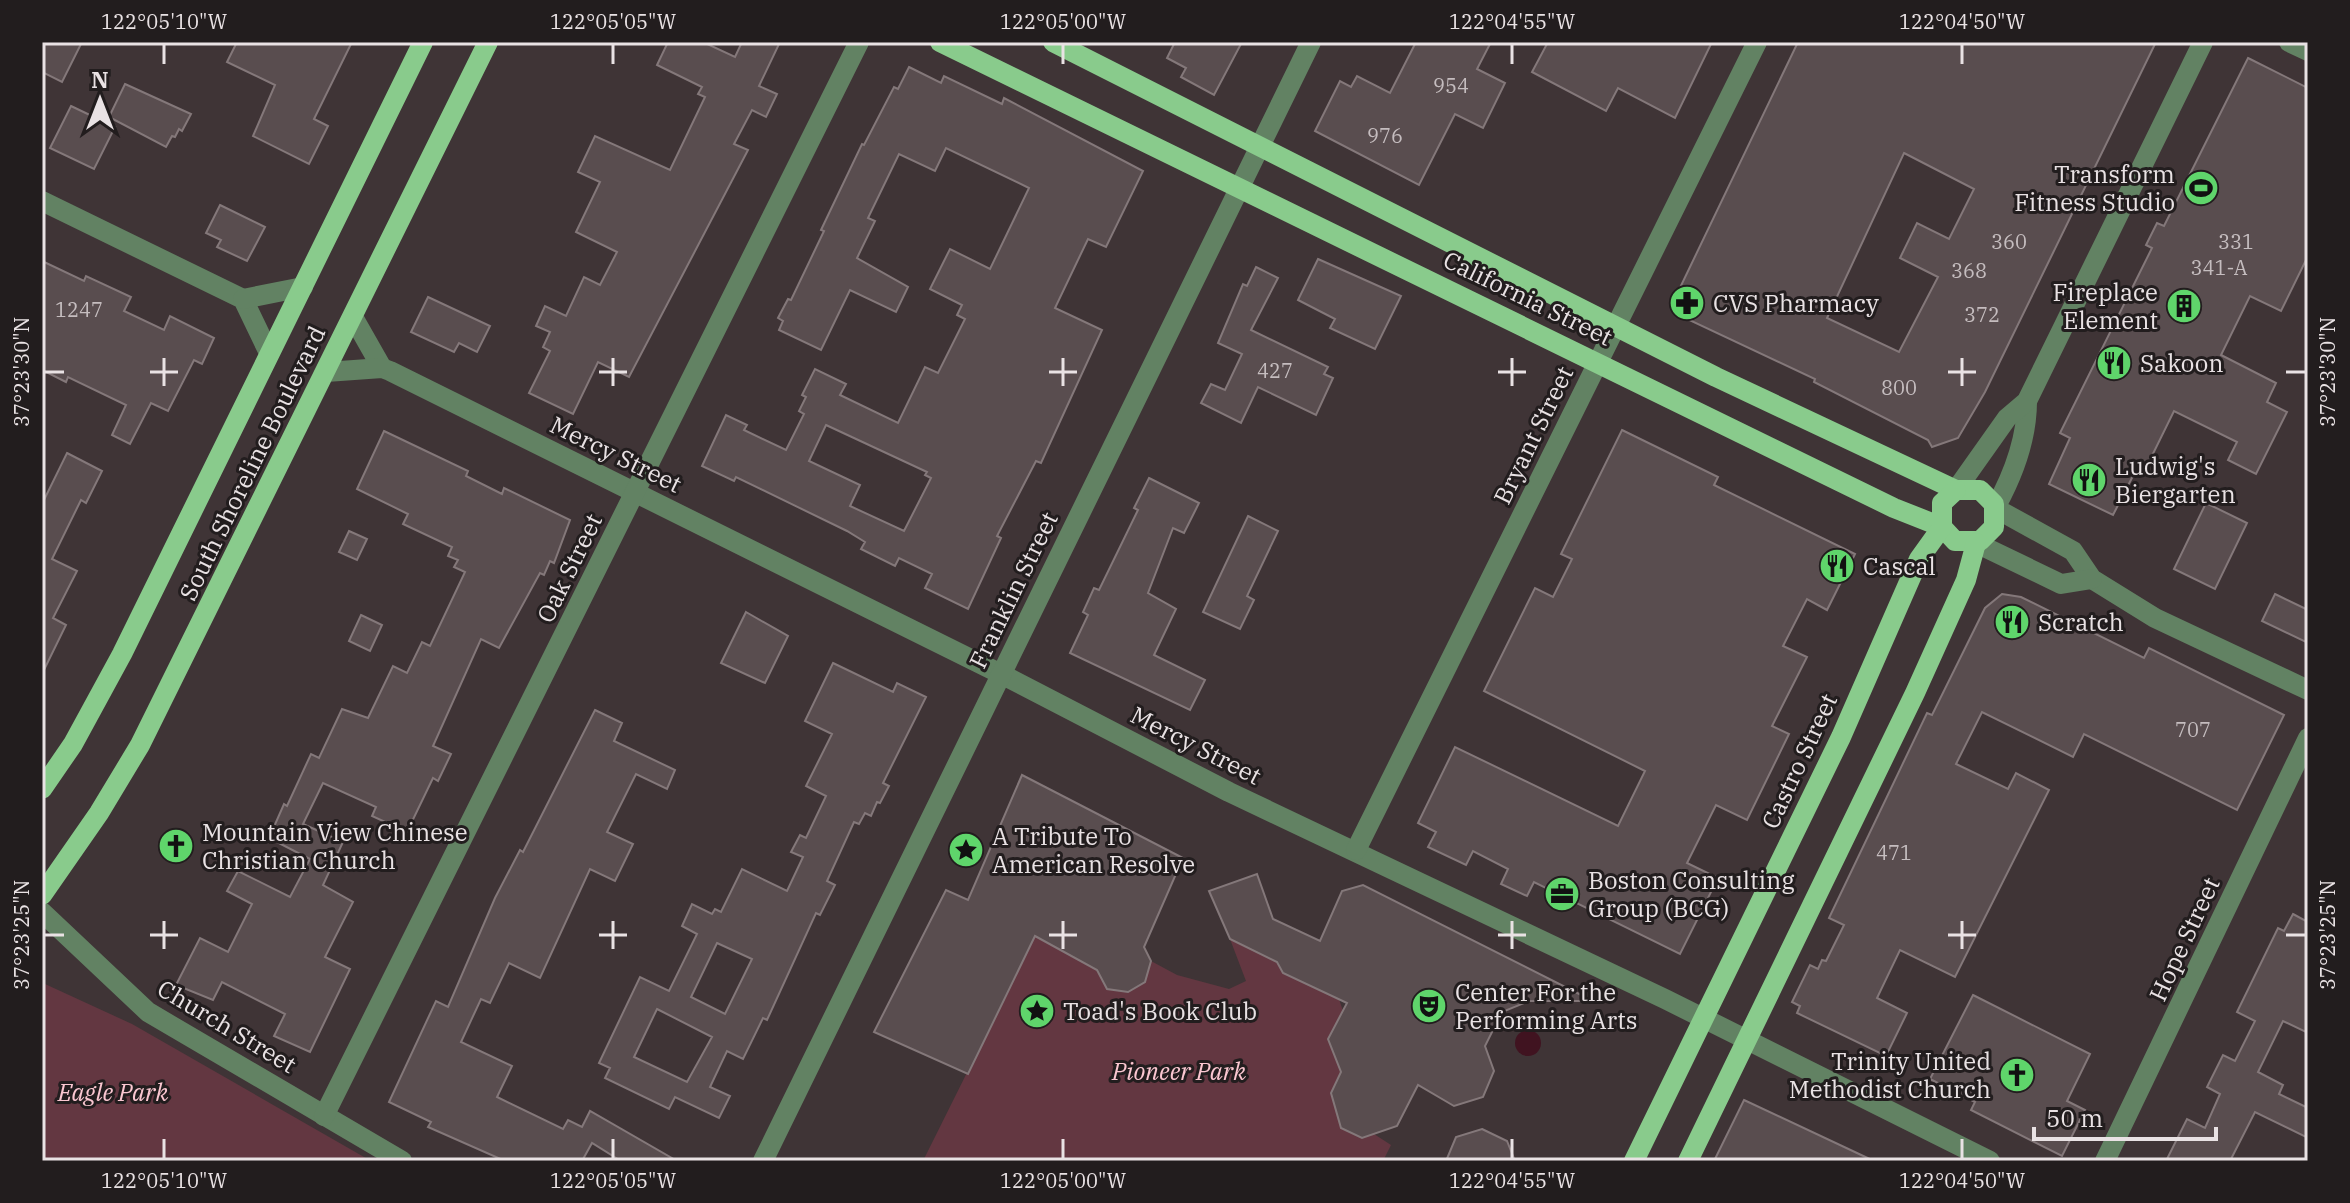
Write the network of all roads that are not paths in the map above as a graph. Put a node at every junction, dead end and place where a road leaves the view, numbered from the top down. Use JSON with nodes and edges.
{"nodes":[{"id":1,"x":423,"y":42,"type":"edge"},
{"id":2,"x":488,"y":42,"type":"edge"},
{"id":3,"x":859,"y":42,"type":"edge"},
{"id":4,"x":940,"y":42,"type":"edge"},
{"id":5,"x":1053,"y":42,"type":"edge"},
{"id":6,"x":1311,"y":42,"type":"edge"},
{"id":7,"x":1757,"y":42,"type":"edge"},
{"id":8,"x":2203,"y":42,"type":"edge"},
{"id":9,"x":2289,"y":42,"type":"edge"},
{"id":10,"x":2308,"y":51,"type":"edge"},
{"id":11,"x":1260,"y":146,"type":"junction"},
{"id":12,"x":1240,"y":187,"type":"junction"},
{"id":13,"x":42,"y":201,"type":"edge"},
{"id":14,"x":303,"y":287,"type":"junction"},
{"id":15,"x":243,"y":299,"type":"junction"},
{"id":16,"x":353,"y":317,"type":"junction"},
{"id":17,"x":1617,"y":325,"type":"junction"},
{"id":18,"x":269,"y":353,"type":"junction"},
{"id":19,"x":1598,"y":360,"type":"junction"},
{"id":20,"x":382,"y":368,"type":"junction"},
{"id":21,"x":326,"y":372,"type":"junction"},
{"id":22,"x":2027,"y":401,"type":"junction"},
{"id":23,"x":1956,"y":490,"type":"junction"},
{"id":24,"x":635,"y":493,"type":"junction"},
{"id":25,"x":1995,"y":508,"type":"junction"},
{"id":26,"x":1942,"y":527,"type":"junction"},
{"id":27,"x":1976,"y":543,"type":"junction"},
{"id":28,"x":2092,"y":579,"type":"junction"},
{"id":29,"x":1001,"y":674,"type":"junction"},
{"id":30,"x":2308,"y":690,"type":"edge"},
{"id":31,"x":2308,"y":738,"type":"edge"},
{"id":32,"x":42,"y":789,"type":"edge"},
{"id":33,"x":1356,"y":850,"type":"junction"},
{"id":34,"x":42,"y":895,"type":"edge"},
{"id":35,"x":42,"y":912,"type":"edge"},
{"id":36,"x":1704,"y":1018,"type":"junction"},
{"id":37,"x":1748,"y":1040,"type":"junction"},
{"id":38,"x":324,"y":1116,"type":"junction"},
{"id":39,"x":402,"y":1161,"type":"edge"},
{"id":40,"x":763,"y":1161,"type":"edge"},
{"id":41,"x":1634,"y":1161,"type":"edge"},
{"id":42,"x":1688,"y":1161,"type":"edge"},
{"id":43,"x":1990,"y":1161,"type":"edge"},
{"id":44,"x":2105,"y":1161,"type":"edge"}],
"edges":[{"from":1,"to":14,"type":"main road","name":"South Shoreline Boulevard"},
{"from":2,"to":16,"type":"main road","name":"South Shoreline Boulevard"},
{"from":3,"to":24,"type":"street","name":"Oak Street"},
{"from":4,"to":12,"type":"main road","name":"California Street"},
{"from":5,"to":11,"type":"main road","name":"California Street"},
{"from":6,"to":11,"type":"street","name":"Franklin Street"},
{"from":7,"to":17,"type":"street","name":"Bryant Street"},
{"from":8,"to":22,"type":"street","name":"Castro Street"},
{"from":9,"to":10,"type":"street"},
{"from":11,"to":12,"type":"street","name":"Franklin Street"},
{"from":11,"to":17,"type":"main road","name":"California Street"},
{"from":12,"to":19,"type":"main road","name":"California Street"},
{"from":12,"to":29,"type":"street","name":"Franklin Street"},
{"from":13,"to":15,"type":"street"},
{"from":14,"to":15,"type":"street"},
{"from":14,"to":18,"type":"main road","name":"South Shoreline Boulevard"},
{"from":15,"to":18,"type":"street"},
{"from":16,"to":20,"type":"street"},
{"from":16,"to":21,"type":"main road","name":"South Shoreline Boulevard"},
{"from":17,"to":19,"type":"street","name":"Bryant Street"},
{"from":17,"to":23,"type":"main road","name":"California Street"},
{"from":18,"to":32,"type":"main road","name":"South Shoreline Boulevard"},
{"from":19,"to":26,"type":"main road","name":"California Street"},
{"from":19,"to":33,"type":"street","name":"Bryant Street"},
{"from":20,"to":21,"type":"street"},
{"from":20,"to":24,"type":"street","name":"Mercy Street"},
{"from":21,"to":34,"type":"main road","name":"South Shoreline Boulevard"},
{"from":22,"to":23,"type":"street","name":"Castro Street"},
{"from":22,"to":25,"type":"street","name":"Castro Street"},
{"from":23,"to":25,"type":"main road","name":"California Street"},
{"from":23,"to":26,"type":"main road","name":"Castro Street"},
{"from":24,"to":29,"type":"street","name":"Mercy Street"},
{"from":24,"to":38,"type":"street","name":"Oak Street"},
{"from":25,"to":27,"type":"main road","name":"Castro Street"},
{"from":25,"to":28,"type":"street","name":"California Street"},
{"from":26,"to":27,"type":"main road","name":"California Street"},
{"from":26,"to":36,"type":"main road","name":"Castro Street"},
{"from":27,"to":28,"type":"street","name":"California Street"},
{"from":27,"to":37,"type":"main road","name":"Castro Street"},
{"from":28,"to":30,"type":"street","name":"California Street"},
{"from":29,"to":33,"type":"street","name":"Mercy Street"},
{"from":29,"to":40,"type":"street","name":"Franklin Street"},
{"from":31,"to":44,"type":"street","name":"Hope Street"},
{"from":33,"to":36,"type":"street","name":"Mercy Street"},
{"from":35,"to":38,"type":"street","name":"Church Street"},
{"from":36,"to":37,"type":"street","name":"Mercy Street"},
{"from":36,"to":41,"type":"main road","name":"Castro Street"},
{"from":37,"to":42,"type":"main road","name":"Castro Street"},
{"from":37,"to":43,"type":"street","name":"Mercy Street"},
{"from":38,"to":39,"type":"street","name":"Church Street"}]}
